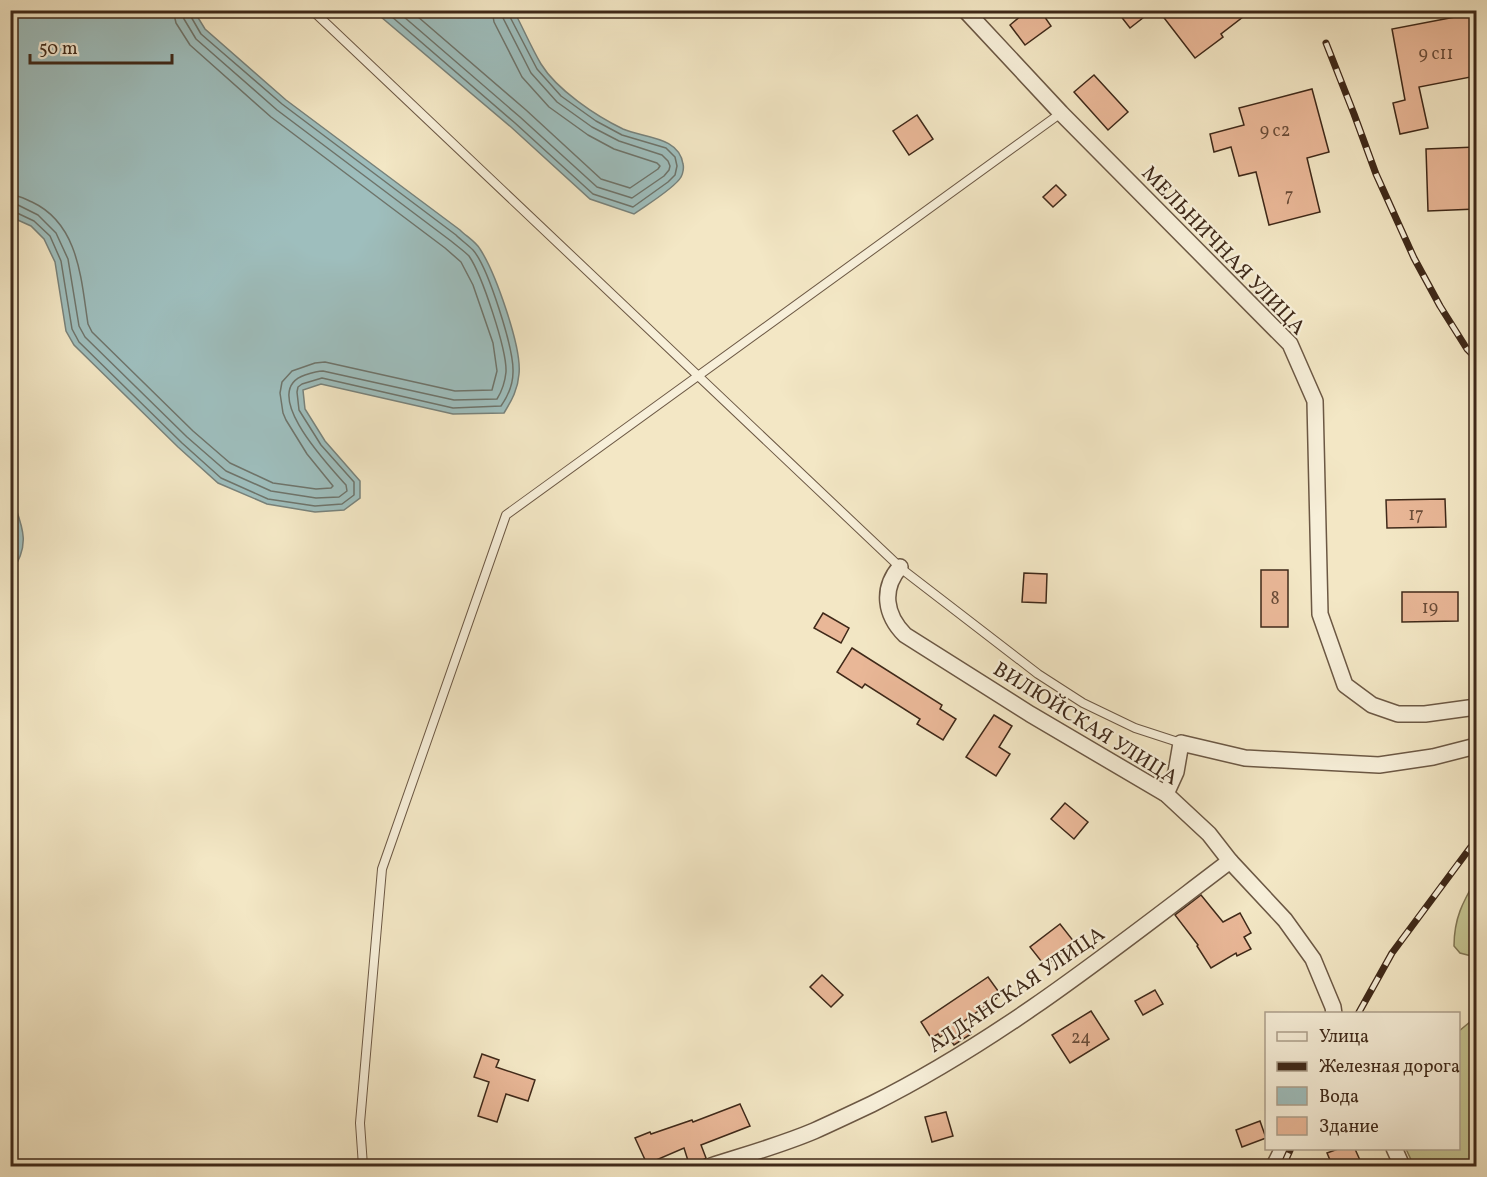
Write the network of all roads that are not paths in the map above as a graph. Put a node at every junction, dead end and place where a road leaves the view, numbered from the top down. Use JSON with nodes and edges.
{"nodes":[{"id":1,"x":312,"y":10,"type":"edge"},
{"id":2,"x":965,"y":10,"type":"edge"},
{"id":3,"x":1061,"y":113,"type":"junction"},
{"id":4,"x":698,"y":376,"type":"junction"},
{"id":5,"x":900,"y":567,"type":"junction"},
{"id":6,"x":1476,"y":707,"type":"edge"},
{"id":7,"x":1181,"y":743,"type":"junction"},
{"id":8,"x":1476,"y":746,"type":"edge"},
{"id":9,"x":1166,"y":794,"type":"junction"},
{"id":10,"x":1230,"y":861,"type":"junction"},
{"id":11,"x":1334,"y":1012,"type":"edge"},
{"id":12,"x":1282,"y":1150,"type":"edge"},
{"id":13,"x":1394,"y":1150,"type":"edge"},
{"id":14,"x":363,"y":1167,"type":"edge"},
{"id":15,"x":711,"y":1167,"type":"edge"},
{"id":16,"x":1274,"y":1167,"type":"edge"},
{"id":17,"x":1402,"y":1167,"type":"edge"}],
"edges":[{"from":1,"to":4,"type":"lane"},
{"from":2,"to":3,"type":"street","name":"МЕЛЬНИЧНАЯ УЛИЦА"},
{"from":3,"to":4,"type":"lane"},
{"from":3,"to":6,"type":"street","name":"МЕЛЬНИЧНАЯ УЛИЦА"},
{"from":4,"to":5,"type":"lane"},
{"from":4,"to":14,"type":"lane"},
{"from":5,"to":7,"type":"lane"},
{"from":5,"to":9,"type":"street","name":"ВИЛЮЙСКАЯ УЛИЦА"},
{"from":7,"to":8,"type":"street"},
{"from":7,"to":9,"type":"street"},
{"from":9,"to":10,"type":"street","name":"ВИЛЮЙСКАЯ УЛИЦА"},
{"from":10,"to":11,"type":"street","name":"ВИЛЮЙСКАЯ УЛИЦА"},
{"from":10,"to":15,"type":"street","name":"АЛДАНСКАЯ УЛИЦА"},
{"from":12,"to":16,"type":"street"},
{"from":13,"to":17,"type":"street"}]}
